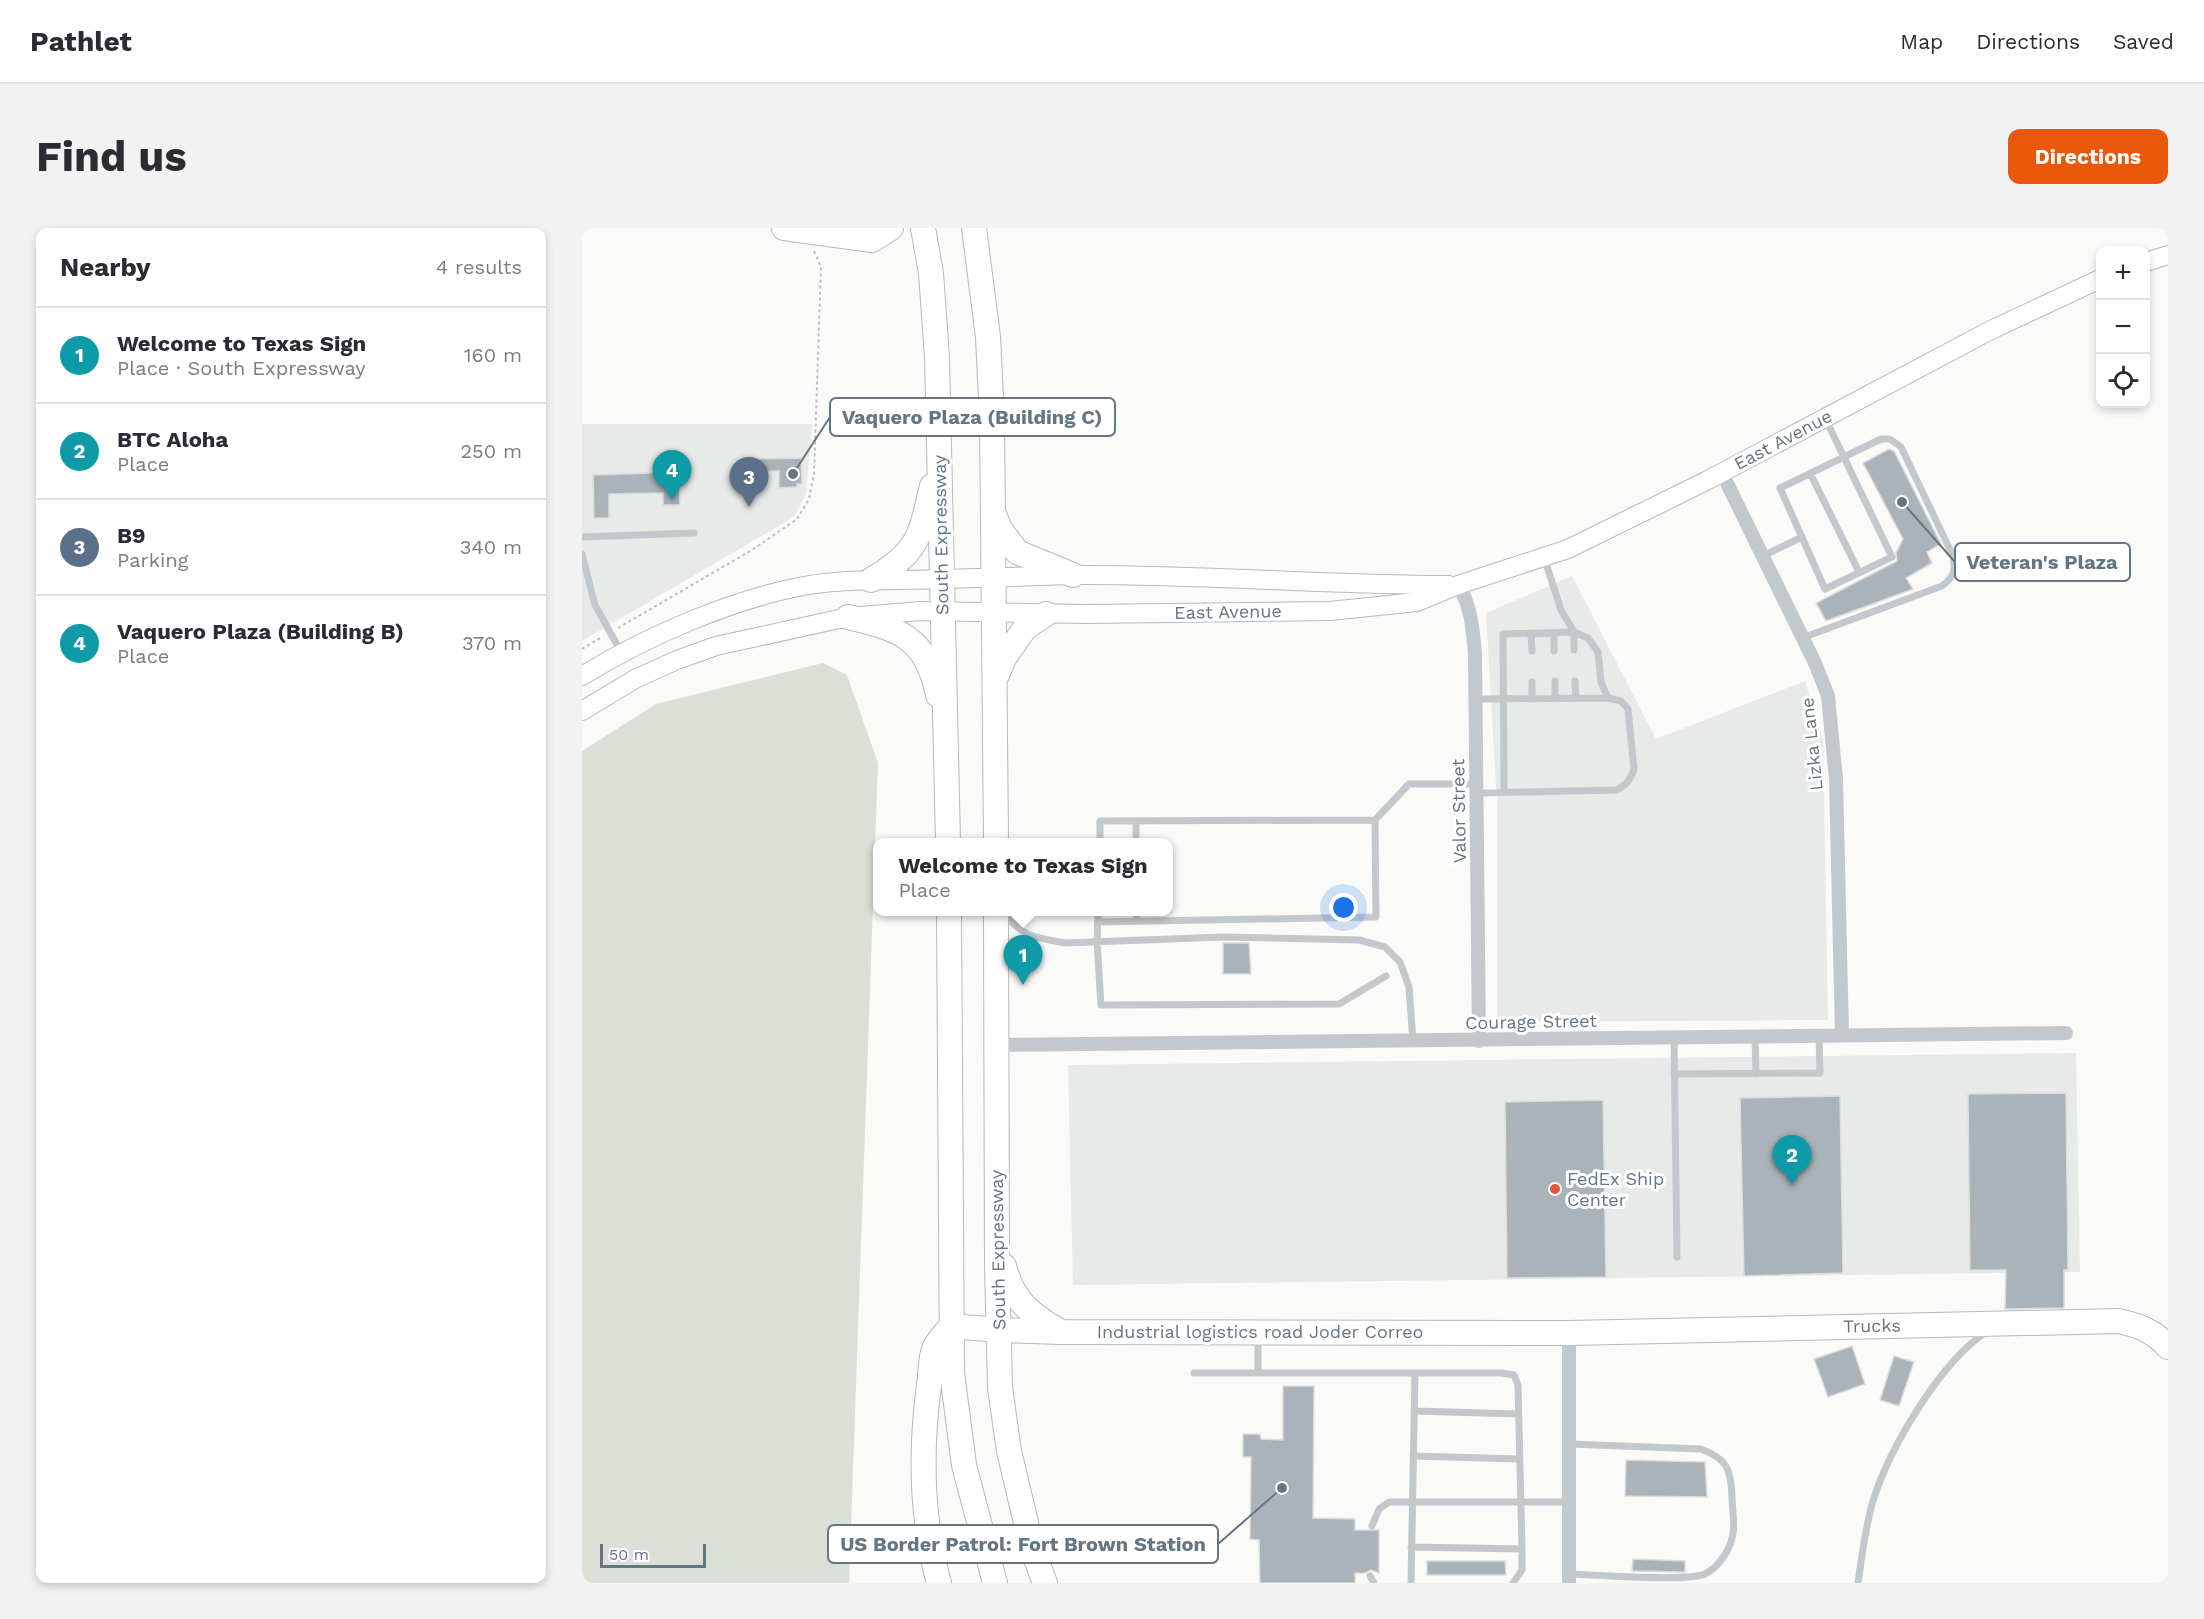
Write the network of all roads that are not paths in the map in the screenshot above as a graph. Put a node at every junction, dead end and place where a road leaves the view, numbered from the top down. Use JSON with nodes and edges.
{"nodes":[{"id":1,"x":891,"y":228,"type":"edge"},
{"id":2,"x":923,"y":228,"type":"edge"},
{"id":3,"x":974,"y":228,"type":"edge"},
{"id":4,"x":796,"y":230,"type":"edge"},
{"id":5,"x":2168,"y":255,"type":"edge"},
{"id":6,"x":2150,"y":260,"type":"edge"},
{"id":7,"x":2096,"y":281,"type":"edge"},
{"id":8,"x":1825,"y":418,"type":"junction"},
{"id":9,"x":939,"y":455,"type":"junction"},
{"id":10,"x":1843,"y":457,"type":"junction"},
{"id":11,"x":1722,"y":473,"type":"junction"},
{"id":12,"x":1810,"y":473,"type":"junction"},
{"id":13,"x":992,"y":509,"type":"junction"},
{"id":14,"x":694,"y":533,"type":"dead end"},
{"id":15,"x":582,"y":537,"type":"edge"},
{"id":16,"x":1802,"y":537,"type":"junction"},
{"id":17,"x":582,"y":555,"type":"edge"},
{"id":18,"x":1763,"y":556,"type":"junction"},
{"id":19,"x":1544,"y":557,"type":"junction"},
{"id":20,"x":1859,"y":572,"type":"junction"},
{"id":21,"x":1073,"y":575,"type":"junction"},
{"id":22,"x":992,"y":577,"type":"junction"},
{"id":23,"x":942,"y":579,"type":"junction"},
{"id":24,"x":871,"y":580,"type":"junction"},
{"id":25,"x":1458,"y":585,"type":"junction"},
{"id":26,"x":943,"y":611,"type":"junction"},
{"id":27,"x":994,"y":612,"type":"junction"},
{"id":28,"x":1047,"y":614,"type":"junction"},
{"id":29,"x":848,"y":617,"type":"junction"},
{"id":30,"x":1574,"y":632,"type":"junction"},
{"id":31,"x":1531,"y":633,"type":"junction"},
{"id":32,"x":1554,"y":633,"type":"junction"},
{"id":33,"x":1802,"y":638,"type":"junction"},
{"id":34,"x":1574,"y":650,"type":"dead end"},
{"id":35,"x":1532,"y":651,"type":"dead end"},
{"id":36,"x":1554,"y":651,"type":"dead end"},
{"id":37,"x":621,"y":652,"type":"junction"},
{"id":38,"x":582,"y":676,"type":"edge"},
{"id":39,"x":995,"y":680,"type":"junction"},
{"id":40,"x":1555,"y":681,"type":"dead end"},
{"id":41,"x":1575,"y":681,"type":"dead end"},
{"id":42,"x":1532,"y":682,"type":"dead end"},
{"id":43,"x":1576,"y":698,"type":"junction"},
{"id":44,"x":1608,"y":698,"type":"junction"},
{"id":45,"x":1475,"y":699,"type":"junction"},
{"id":46,"x":1504,"y":699,"type":"junction"},
{"id":47,"x":1532,"y":699,"type":"junction"},
{"id":48,"x":1556,"y":699,"type":"junction"},
{"id":49,"x":582,"y":711,"type":"edge"},
{"id":50,"x":946,"y":739,"type":"junction"},
{"id":51,"x":1476,"y":789,"type":"junction"},
{"id":52,"x":1504,"y":792,"type":"junction"},
{"id":53,"x":1375,"y":820,"type":"junction"},
{"id":54,"x":1136,"y":821,"type":"junction"},
{"id":55,"x":948,"y":838,"type":"edge"},
{"id":56,"x":996,"y":838,"type":"edge"},
{"id":57,"x":1100,"y":838,"type":"edge"},
{"id":58,"x":1136,"y":838,"type":"edge"},
{"id":59,"x":948,"y":916,"type":"edge"},
{"id":60,"x":996,"y":916,"type":"edge"},
{"id":61,"x":1007,"y":916,"type":"edge"},
{"id":62,"x":1098,"y":916,"type":"edge"},
{"id":63,"x":1137,"y":916,"type":"edge"},
{"id":64,"x":1136,"y":921,"type":"junction"},
{"id":65,"x":1098,"y":922,"type":"junction"},
{"id":66,"x":1097,"y":942,"type":"junction"},
{"id":67,"x":1386,"y":976,"type":"dead end"},
{"id":68,"x":2066,"y":1034,"type":"dead end"},
{"id":69,"x":1842,"y":1035,"type":"junction"},
{"id":70,"x":1755,"y":1036,"type":"junction"},
{"id":71,"x":1820,"y":1036,"type":"junction"},
{"id":72,"x":1674,"y":1038,"type":"junction"},
{"id":73,"x":1413,"y":1041,"type":"junction"},
{"id":74,"x":1479,"y":1041,"type":"junction"},
{"id":75,"x":997,"y":1045,"type":"junction"},
{"id":76,"x":1674,"y":1074,"type":"junction"},
{"id":77,"x":1756,"y":1074,"type":"junction"},
{"id":78,"x":997,"y":1237,"type":"junction"},
{"id":79,"x":1677,"y":1257,"type":"dead end"},
{"id":80,"x":2000,"y":1324,"type":"junction"},
{"id":81,"x":951,"y":1326,"type":"junction"},
{"id":82,"x":999,"y":1330,"type":"junction"},
{"id":83,"x":1061,"y":1332,"type":"junction"},
{"id":84,"x":1258,"y":1332,"type":"junction"},
{"id":85,"x":1569,"y":1333,"type":"junction"},
{"id":86,"x":2168,"y":1347,"type":"edge"},
{"id":87,"x":1194,"y":1372,"type":"dead end"},
{"id":88,"x":1258,"y":1372,"type":"junction"},
{"id":89,"x":1415,"y":1373,"type":"junction"},
{"id":90,"x":1414,"y":1411,"type":"junction"},
{"id":91,"x":1518,"y":1414,"type":"junction"},
{"id":92,"x":1569,"y":1444,"type":"junction"},
{"id":93,"x":1413,"y":1456,"type":"junction"},
{"id":94,"x":1519,"y":1459,"type":"junction"},
{"id":95,"x":1412,"y":1502,"type":"junction"},
{"id":96,"x":1520,"y":1502,"type":"junction"},
{"id":97,"x":1569,"y":1502,"type":"junction"},
{"id":98,"x":1372,"y":1526,"type":"dead end"},
{"id":99,"x":1412,"y":1547,"type":"junction"},
{"id":100,"x":1522,"y":1549,"type":"junction"},
{"id":101,"x":1370,"y":1576,"type":"dead end"},
{"id":102,"x":1569,"y":1579,"type":"edge"},
{"id":103,"x":1043,"y":1582,"type":"edge"},
{"id":104,"x":939,"y":1583,"type":"edge"},
{"id":105,"x":995,"y":1583,"type":"edge"},
{"id":106,"x":1374,"y":1583,"type":"edge"},
{"id":107,"x":1411,"y":1583,"type":"edge"},
{"id":108,"x":1513,"y":1583,"type":"edge"},
{"id":109,"x":1858,"y":1583,"type":"edge"}],
"edges":[{"from":1,"to":4,"type":"highway"},
{"from":2,"to":9,"type":"highway","name":"South Expressway"},
{"from":3,"to":13,"type":"highway"},
{"from":5,"to":6,"type":"street"},
{"from":7,"to":8,"type":"street","name":"East Avenue"},
{"from":8,"to":10,"type":"lane"},
{"from":8,"to":11,"type":"street","name":"East Avenue"},
{"from":9,"to":23,"type":"highway","name":"South Expressway"},
{"from":9,"to":24,"type":"highway"},
{"from":10,"to":12,"type":"lane"},
{"from":10,"to":20,"type":"lane"},
{"from":10,"to":33,"type":"lane"},
{"from":11,"to":18,"type":"street","name":"Lizka Lane"},
{"from":11,"to":19,"type":"street","name":"East Avenue"},
{"from":12,"to":16,"type":"lane"},
{"from":12,"to":20,"type":"lane"},
{"from":13,"to":21,"type":"highway"},
{"from":13,"to":22,"type":"highway"},
{"from":14,"to":15,"type":"lane"},
{"from":16,"to":18,"type":"lane"},
{"from":16,"to":20,"type":"lane"},
{"from":17,"to":37,"type":"lane"},
{"from":18,"to":33,"type":"street","name":"Lizka Lane"},
{"from":19,"to":25,"type":"street","name":"East Avenue"},
{"from":19,"to":30,"type":"lane"},
{"from":21,"to":22,"type":"street","name":"East Avenue"},
{"from":21,"to":25,"type":"street","name":"East Avenue"},
{"from":22,"to":23,"type":"street","name":"East Avenue"},
{"from":22,"to":27,"type":"highway"},
{"from":23,"to":24,"type":"street","name":"East Avenue"},
{"from":23,"to":26,"type":"highway","name":"South Expressway"},
{"from":24,"to":37,"type":"street","name":"East Avenue"},
{"from":25,"to":28,"type":"street","name":"East Avenue"},
{"from":25,"to":45,"type":"street","name":"Valor Street"},
{"from":26,"to":27,"type":"street","name":"East Avenue"},
{"from":26,"to":29,"type":"street","name":"East Avenue"},
{"from":26,"to":50,"type":"highway","name":"South Expressway"},
{"from":27,"to":28,"type":"street","name":"East Avenue"},
{"from":27,"to":39,"type":"highway"},
{"from":28,"to":39,"type":"highway"},
{"from":29,"to":49,"type":"street","name":"East Avenue"},
{"from":29,"to":50,"type":"highway"},
{"from":30,"to":32,"type":"lane"},
{"from":30,"to":34,"type":"lane"},
{"from":30,"to":44,"type":"lane"},
{"from":31,"to":32,"type":"lane"},
{"from":31,"to":35,"type":"lane"},
{"from":31,"to":46,"type":"lane"},
{"from":32,"to":36,"type":"lane"},
{"from":33,"to":69,"type":"street","name":"Lizka Lane"},
{"from":37,"to":38,"type":"street","name":"East Avenue"},
{"from":39,"to":56,"type":"highway"},
{"from":40,"to":48,"type":"lane"},
{"from":41,"to":43,"type":"lane"},
{"from":42,"to":47,"type":"lane"},
{"from":43,"to":44,"type":"lane"},
{"from":43,"to":48,"type":"lane"},
{"from":44,"to":52,"type":"lane"},
{"from":45,"to":46,"type":"lane"},
{"from":45,"to":51,"type":"street","name":"Valor Street"},
{"from":46,"to":47,"type":"lane"},
{"from":46,"to":52,"type":"lane"},
{"from":47,"to":48,"type":"lane"},
{"from":50,"to":55,"type":"highway","name":"South Expressway"},
{"from":51,"to":52,"type":"lane"},
{"from":51,"to":53,"type":"lane"},
{"from":51,"to":74,"type":"street","name":"Valor Street"},
{"from":53,"to":54,"type":"lane"},
{"from":53,"to":64,"type":"lane"},
{"from":54,"to":57,"type":"lane"},
{"from":54,"to":58,"type":"lane"},
{"from":59,"to":81,"type":"highway"},
{"from":60,"to":75,"type":"highway","name":"South Expressway"},
{"from":61,"to":66,"type":"lane"},
{"from":62,"to":65,"type":"lane"},
{"from":63,"to":64,"type":"lane"},
{"from":64,"to":65,"type":"lane"},
{"from":65,"to":66,"type":"lane"},
{"from":66,"to":67,"type":"lane"},
{"from":66,"to":73,"type":"lane"},
{"from":68,"to":69,"type":"street","name":"Courage Street"},
{"from":69,"to":71,"type":"street","name":"Courage Street"},
{"from":70,"to":71,"type":"street","name":"Courage Street"},
{"from":70,"to":72,"type":"street","name":"Courage Street"},
{"from":70,"to":77,"type":"lane"},
{"from":71,"to":77,"type":"lane"},
{"from":72,"to":74,"type":"street","name":"Courage Street"},
{"from":72,"to":76,"type":"lane"},
{"from":73,"to":74,"type":"street","name":"Courage Street"},
{"from":73,"to":75,"type":"street","name":"Courage Street"},
{"from":75,"to":78,"type":"highway","name":"South Expressway"},
{"from":76,"to":77,"type":"lane"},
{"from":76,"to":79,"type":"lane"},
{"from":78,"to":82,"type":"highway","name":"South Expressway"},
{"from":78,"to":83,"type":"highway"},
{"from":80,"to":85,"type":"highway","name":"Trucks"},
{"from":80,"to":86,"type":"highway","name":"Trucks"},
{"from":80,"to":109,"type":"lane"},
{"from":81,"to":82,"type":"highway","name":"Industrial logistics road Joder Correo"},
{"from":81,"to":104,"type":"highway"},
{"from":81,"to":105,"type":"highway"},
{"from":82,"to":83,"type":"highway","name":"Industrial logistics road Joder Correo"},
{"from":82,"to":103,"type":"highway","name":"South Expressway"},
{"from":83,"to":84,"type":"highway","name":"Industrial logistics road Joder Correo"},
{"from":84,"to":85,"type":"highway","name":"Industrial logistics road Joder Correo"},
{"from":84,"to":88,"type":"lane"},
{"from":85,"to":92,"type":"street"},
{"from":87,"to":88,"type":"lane"},
{"from":88,"to":89,"type":"lane"},
{"from":89,"to":90,"type":"lane"},
{"from":89,"to":91,"type":"lane"},
{"from":90,"to":91,"type":"lane"},
{"from":90,"to":93,"type":"lane"},
{"from":91,"to":94,"type":"lane"},
{"from":92,"to":97,"type":"street"},
{"from":92,"to":102,"type":"lane"},
{"from":93,"to":94,"type":"lane"},
{"from":93,"to":95,"type":"lane"},
{"from":94,"to":96,"type":"lane"},
{"from":95,"to":96,"type":"lane"},
{"from":95,"to":98,"type":"lane"},
{"from":95,"to":99,"type":"lane"},
{"from":96,"to":97,"type":"lane"},
{"from":96,"to":100,"type":"lane"},
{"from":97,"to":102,"type":"street"},
{"from":99,"to":100,"type":"lane"},
{"from":99,"to":107,"type":"lane"},
{"from":100,"to":108,"type":"lane"},
{"from":101,"to":106,"type":"lane"}]}
